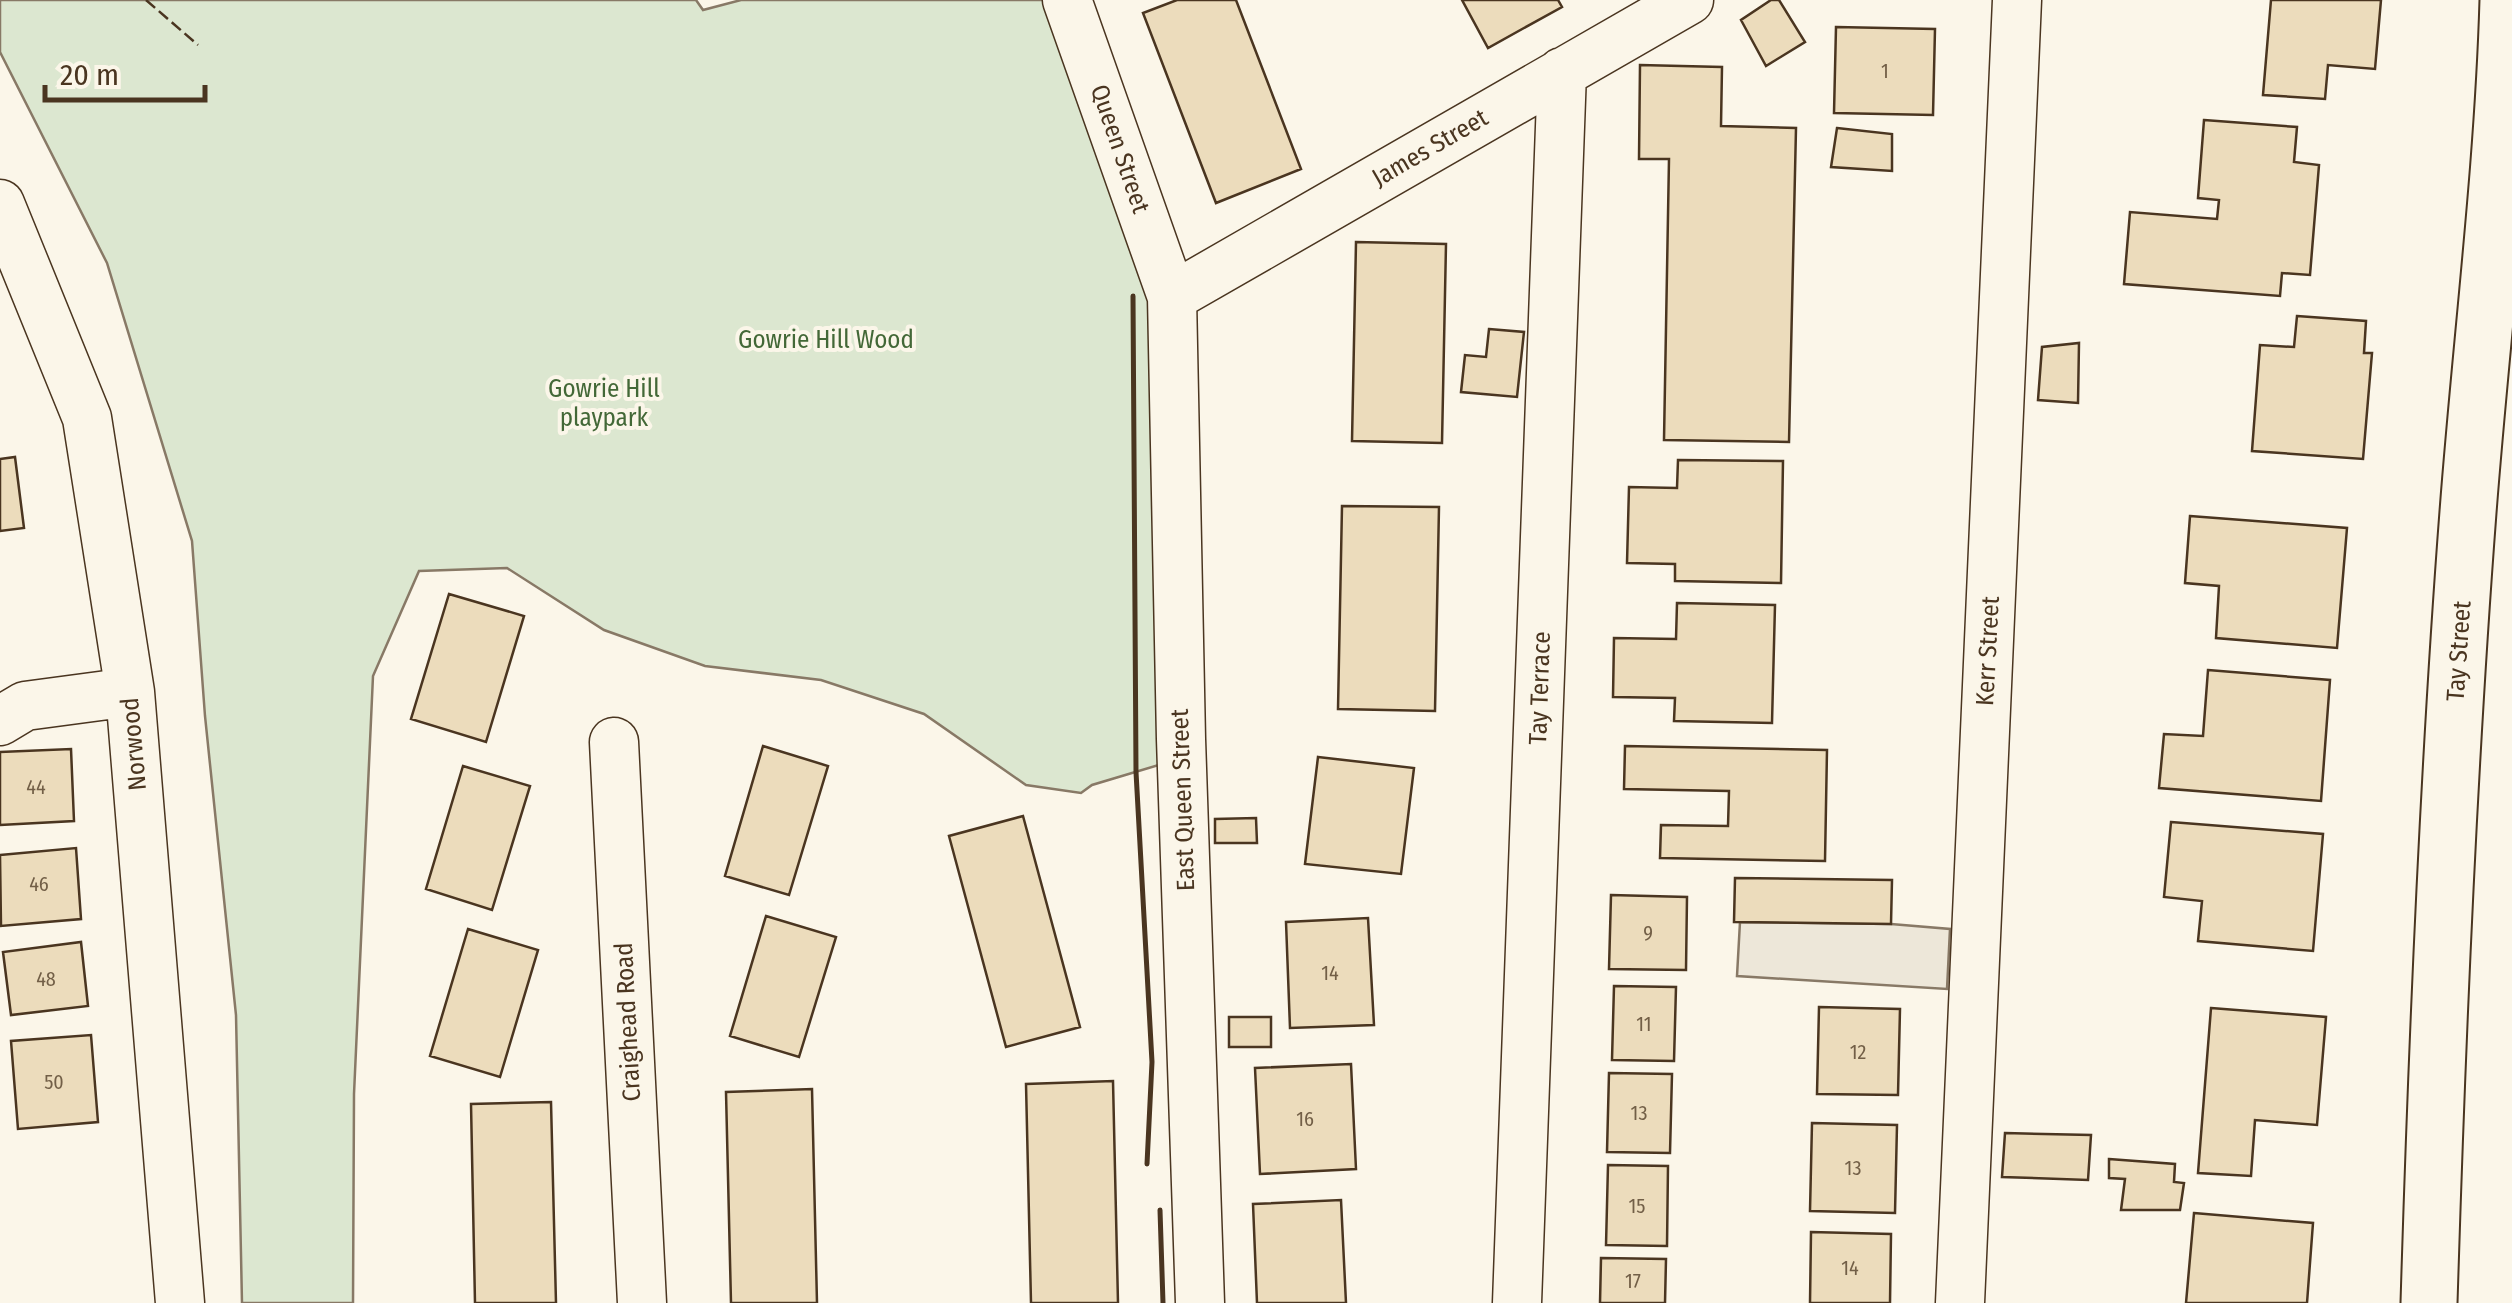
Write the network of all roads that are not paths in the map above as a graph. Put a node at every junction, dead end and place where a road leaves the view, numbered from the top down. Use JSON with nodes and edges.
{"nodes":[{"id":1,"x":1067,"y":0,"type":"edge"},
{"id":2,"x":1689,"y":0,"type":"edge"},
{"id":3,"x":2017,"y":0,"type":"edge"},
{"id":4,"x":2508,"y":0,"type":"edge"},
{"id":5,"x":1562,"y":72,"type":"junction"},
{"id":6,"x":0,"y":204,"type":"edge"},
{"id":7,"x":1172,"y":298,"type":"junction"},
{"id":8,"x":130,"y":692,"type":"junction"},
{"id":9,"x":0,"y":722,"type":"edge"},
{"id":10,"x":614,"y":741,"type":"dead end"},
{"id":11,"x":180,"y":1303,"type":"edge"},
{"id":12,"x":642,"y":1303,"type":"edge"},
{"id":13,"x":1200,"y":1303,"type":"edge"},
{"id":14,"x":1517,"y":1303,"type":"edge"},
{"id":15,"x":1960,"y":1303,"type":"edge"},
{"id":16,"x":2428,"y":1303,"type":"edge"}],
"edges":[{"from":1,"to":7,"type":"street","name":"Queen Street"},
{"from":2,"to":5,"type":"street","name":"James Street"},
{"from":3,"to":15,"type":"street","name":"Kerr Street"},
{"from":4,"to":16,"type":"main road","name":"Tay Street"},
{"from":5,"to":7,"type":"street","name":"James Street"},
{"from":5,"to":14,"type":"street","name":"Tay Terrace"},
{"from":6,"to":8,"type":"street","name":"Norwood"},
{"from":7,"to":13,"type":"street","name":"East Queen Street"},
{"from":8,"to":9,"type":"street"},
{"from":8,"to":11,"type":"street","name":"Norwood"},
{"from":10,"to":12,"type":"street","name":"Craighead Road"}]}
